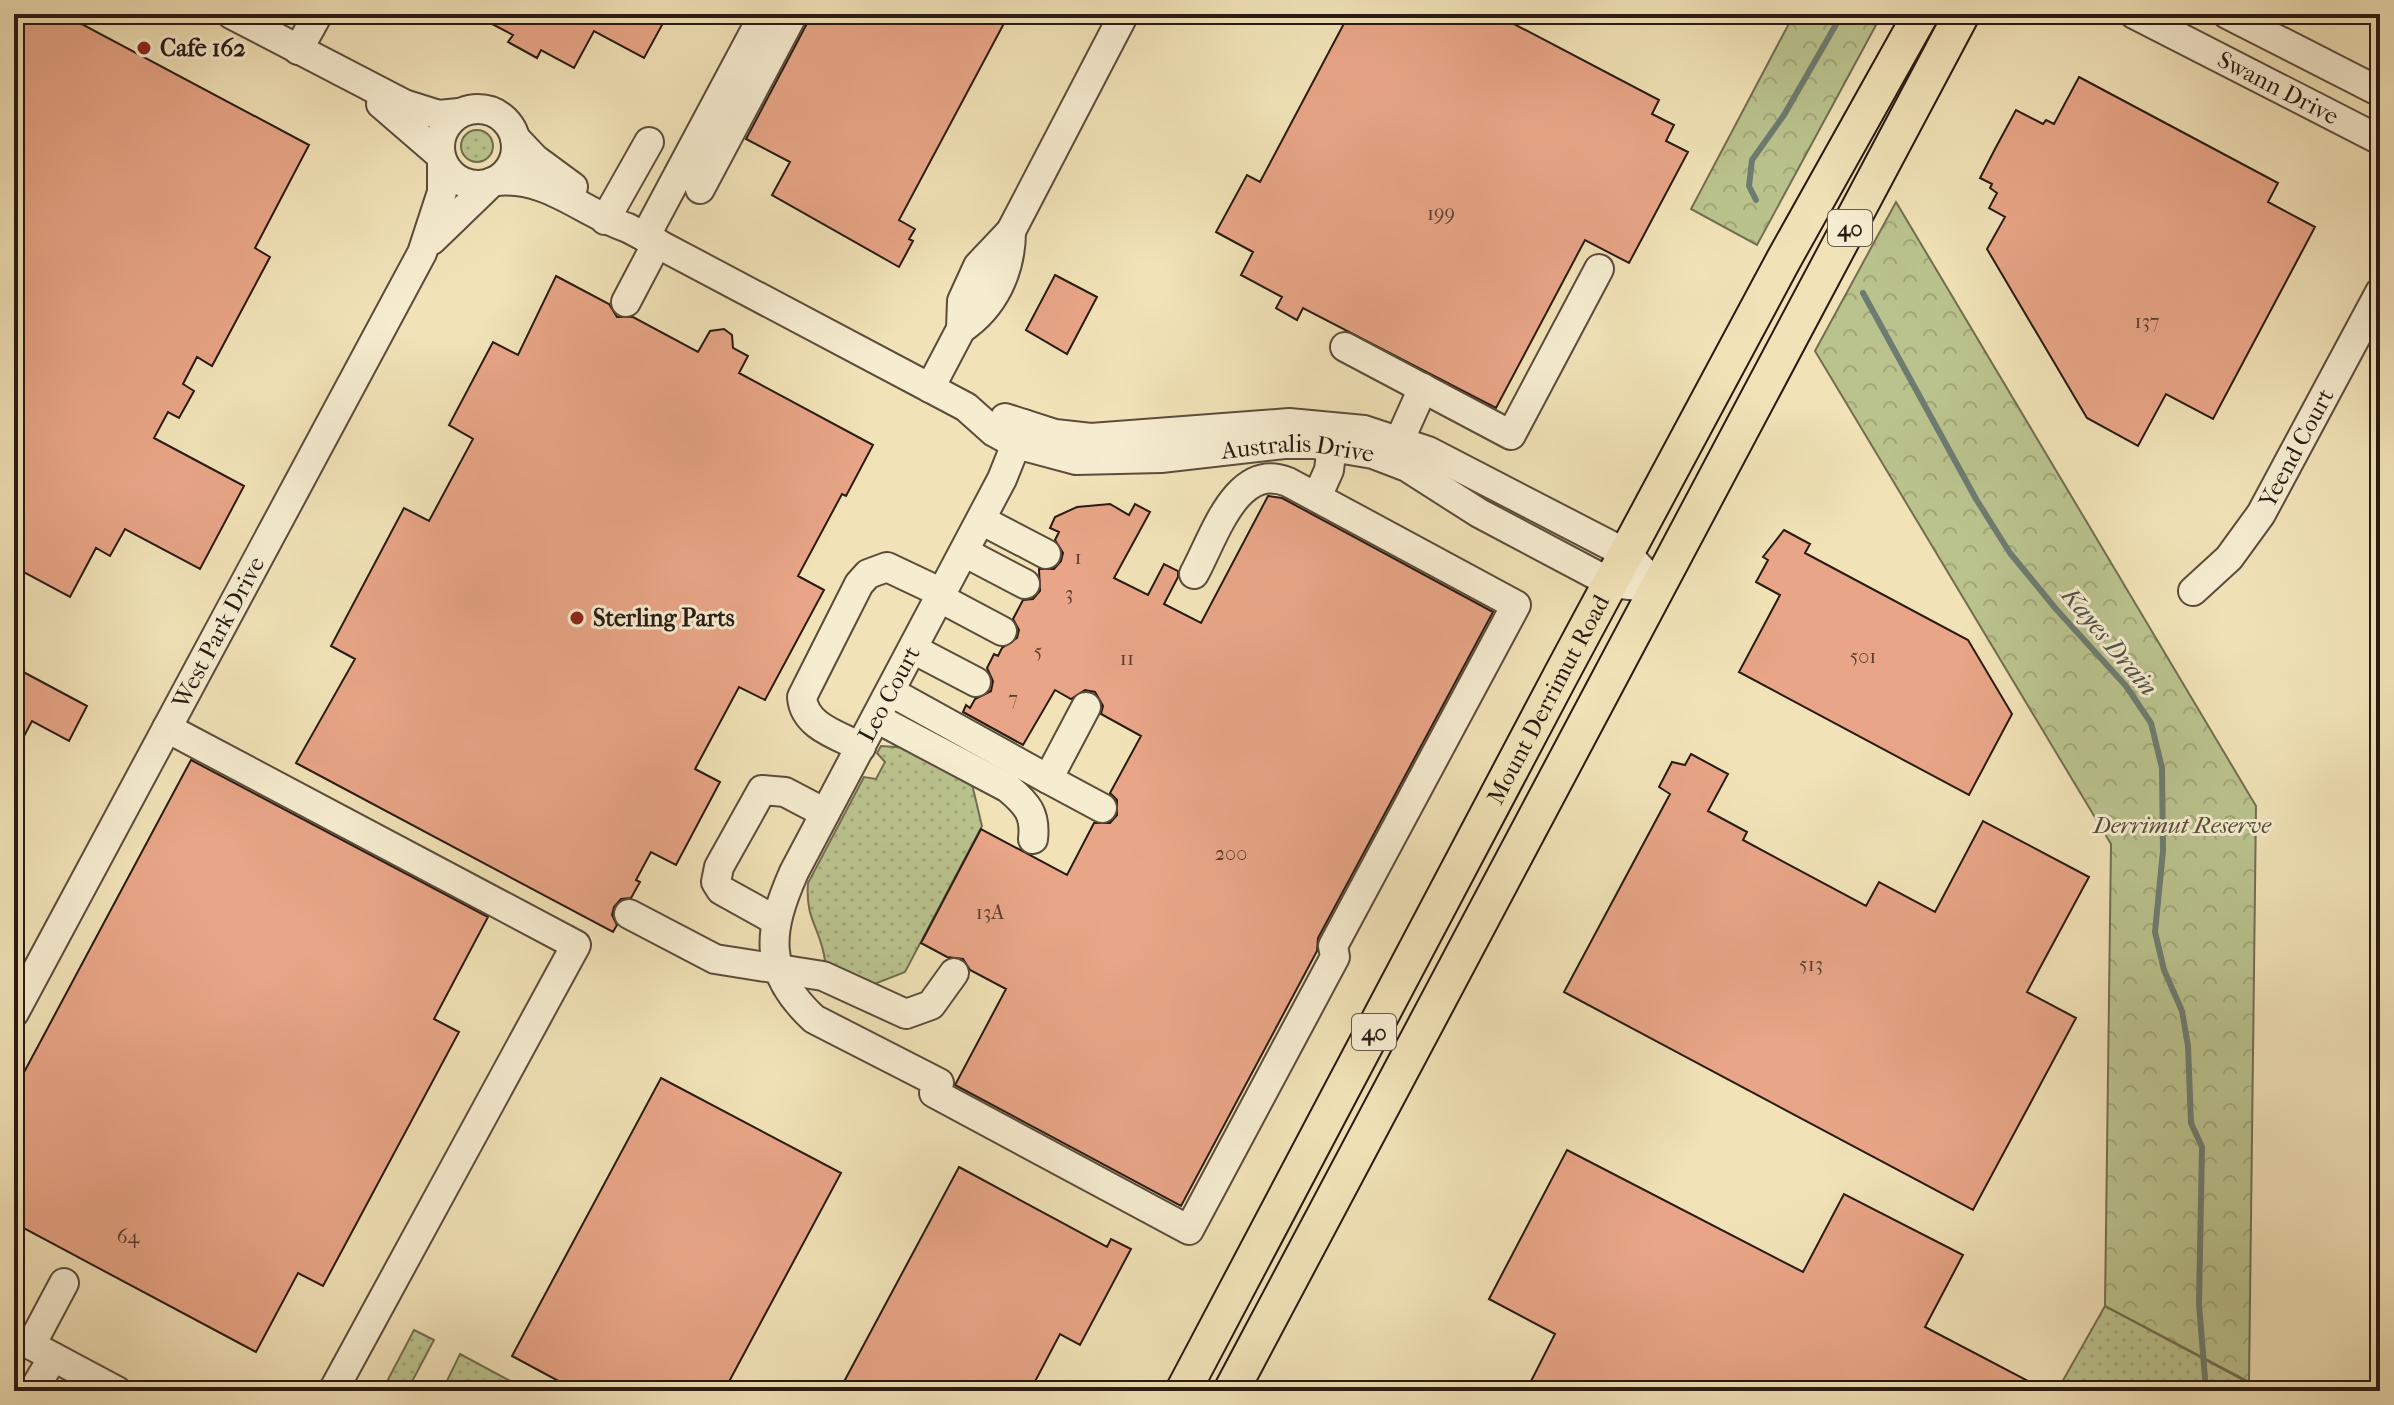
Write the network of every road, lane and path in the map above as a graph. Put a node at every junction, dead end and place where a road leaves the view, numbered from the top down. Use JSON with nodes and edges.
{"nodes":[{"id":1,"x":231,"y":14,"type":"edge"},
{"id":2,"x":318,"y":14,"type":"edge"},
{"id":3,"x":764,"y":14,"type":"edge"},
{"id":4,"x":793,"y":14,"type":"edge"},
{"id":5,"x":1124,"y":14,"type":"edge"},
{"id":6,"x":1921,"y":14,"type":"edge"},
{"id":7,"x":1962,"y":14,"type":"edge"},
{"id":8,"x":2134,"y":14,"type":"edge"},
{"id":9,"x":2227,"y":14,"type":"edge"},
{"id":10,"x":298,"y":50,"type":"junction"},
{"id":11,"x":350,"y":78,"type":"junction"},
{"id":12,"x":2380,"y":92,"type":"edge"},
{"id":13,"x":459,"y":113,"type":"junction"},
{"id":14,"x":515,"y":138,"type":"junction"},
{"id":15,"x":2380,"y":140,"type":"edge"},
{"id":16,"x":649,"y":142,"type":"dead end"},
{"id":17,"x":441,"y":158,"type":"junction"},
{"id":18,"x":494,"y":182,"type":"junction"},
{"id":19,"x":700,"y":189,"type":"dead end"},
{"id":20,"x":629,"y":228,"type":"junction"},
{"id":21,"x":422,"y":253,"type":"junction"},
{"id":22,"x":1599,"y":269,"type":"dead end"},
{"id":23,"x":2380,"y":292,"type":"edge"},
{"id":24,"x":626,"y":302,"type":"dead end"},
{"id":25,"x":1345,"y":347,"type":"dead end"},
{"id":26,"x":930,"y":388,"type":"junction"},
{"id":27,"x":1423,"y":388,"type":"junction"},
{"id":28,"x":1020,"y":434,"type":"junction"},
{"id":29,"x":1334,"y":436,"type":"junction"},
{"id":30,"x":1394,"y":450,"type":"junction"},
{"id":31,"x":1317,"y":497,"type":"junction"},
{"id":32,"x":981,"y":520,"type":"junction"},
{"id":33,"x":964,"y":552,"type":"junction"},
{"id":34,"x":1046,"y":554,"type":"dead end"},
{"id":35,"x":1619,"y":568,"type":"junction"},
{"id":36,"x":1194,"y":574,"type":"dead end"},
{"id":37,"x":1025,"y":584,"type":"dead end"},
{"id":38,"x":1658,"y":588,"type":"junction"},
{"id":39,"x":2193,"y":591,"type":"dead end"},
{"id":40,"x":941,"y":596,"type":"junction"},
{"id":41,"x":1002,"y":631,"type":"dead end"},
{"id":42,"x":913,"y":649,"type":"junction"},
{"id":43,"x":976,"y":682,"type":"dead end"},
{"id":44,"x":891,"y":692,"type":"junction"},
{"id":45,"x":1086,"y":707,"type":"dead end"},
{"id":46,"x":876,"y":718,"type":"junction"},
{"id":47,"x":167,"y":728,"type":"junction"},
{"id":48,"x":861,"y":747,"type":"junction"},
{"id":49,"x":1048,"y":779,"type":"junction"},
{"id":50,"x":1102,"y":808,"type":"dead end"},
{"id":51,"x":825,"y":813,"type":"junction"},
{"id":52,"x":1033,"y":839,"type":"dead end"},
{"id":53,"x":629,"y":914,"type":"dead end"},
{"id":54,"x":775,"y":920,"type":"junction"},
{"id":55,"x":776,"y":967,"type":"junction"},
{"id":56,"x":954,"y":973,"type":"dead end"},
{"id":57,"x":14,"y":1013,"type":"edge"},
{"id":58,"x":64,"y":1283,"type":"dead end"},
{"id":59,"x":33,"y":1346,"type":"edge"},
{"id":60,"x":33,"y":1391,"type":"edge"},
{"id":61,"x":117,"y":1391,"type":"edge"},
{"id":62,"x":333,"y":1391,"type":"edge"},
{"id":63,"x":1183,"y":1391,"type":"edge"},
{"id":64,"x":1231,"y":1391,"type":"edge"}],
"edges":[{"from":1,"to":10,"type":"street"},
{"from":2,"to":10,"type":"street"},
{"from":3,"to":20,"type":"street"},
{"from":4,"to":19,"type":"street"},
{"from":5,"to":26,"type":"street"},
{"from":6,"to":35,"type":"main road","name":"Mount Derrimut Road","number":"40"},
{"from":7,"to":38,"type":"main road","name":"Mount Derrimut Road","number":"40"},
{"from":8,"to":15,"type":"street","name":"Swann Drive"},
{"from":9,"to":12,"type":"street","name":"Swann Drive"},
{"from":10,"to":11,"type":"street"},
{"from":11,"to":13,"type":"street"},
{"from":11,"to":17,"type":"street"},
{"from":13,"to":14,"type":"street"},
{"from":13,"to":17,"type":"street"},
{"from":14,"to":18,"type":"street"},
{"from":14,"to":20,"type":"street","name":"Australis Drive"},
{"from":16,"to":20,"type":"street"},
{"from":17,"to":18,"type":"street"},
{"from":17,"to":21,"type":"street","name":"West Park Drive"},
{"from":18,"to":20,"type":"street","name":"Australis Drive"},
{"from":18,"to":21,"type":"street","name":"West Park Drive"},
{"from":20,"to":24,"type":"street"},
{"from":20,"to":26,"type":"street","name":"Australis Drive"},
{"from":21,"to":47,"type":"street","name":"West Park Drive"},
{"from":22,"to":27,"type":"street"},
{"from":23,"to":39,"type":"street","name":"Yeend Court"},
{"from":25,"to":27,"type":"street"},
{"from":26,"to":28,"type":"street","name":"Australis Drive"},
{"from":27,"to":30,"type":"street"},
{"from":28,"to":29,"type":"street","name":"Australis Drive"},
{"from":28,"to":32,"type":"street","name":"Leo Court"},
{"from":29,"to":30,"type":"street","name":"Australis Drive"},
{"from":29,"to":31,"type":"street"},
{"from":30,"to":35,"type":"street","name":"Australis Drive"},
{"from":31,"to":36,"type":"street"},
{"from":31,"to":55,"type":"street"},
{"from":32,"to":33,"type":"street","name":"Leo Court"},
{"from":32,"to":34,"type":"street"},
{"from":33,"to":37,"type":"street"},
{"from":33,"to":40,"type":"street","name":"Leo Court"},
{"from":35,"to":38,"type":"street","name":"Australis Drive"},
{"from":35,"to":63,"type":"main road","name":"Mount Derrimut Road","number":"40"},
{"from":38,"to":64,"type":"main road","name":"Mount Derrimut Road","number":"40"},
{"from":40,"to":41,"type":"street"},
{"from":40,"to":42,"type":"street","name":"Leo Court"},
{"from":40,"to":48,"type":"street"},
{"from":42,"to":43,"type":"street"},
{"from":42,"to":44,"type":"street","name":"Leo Court"},
{"from":44,"to":46,"type":"street","name":"Leo Court"},
{"from":44,"to":49,"type":"street"},
{"from":45,"to":49,"type":"street"},
{"from":46,"to":48,"type":"street","name":"Leo Court"},
{"from":46,"to":52,"type":"street"},
{"from":47,"to":57,"type":"street","name":"West Park Drive"},
{"from":47,"to":62,"type":"street"},
{"from":48,"to":51,"type":"street","name":"Leo Court"},
{"from":49,"to":50,"type":"street"},
{"from":51,"to":54,"type":"street","name":"Leo Court"},
{"from":51,"to":54,"type":"street"},
{"from":53,"to":55,"type":"street"},
{"from":54,"to":55,"type":"street","name":"Leo Court"},
{"from":55,"to":56,"type":"street"},
{"from":58,"to":59,"type":"street"},
{"from":59,"to":60,"type":"street"},
{"from":59,"to":61,"type":"street"}]}
